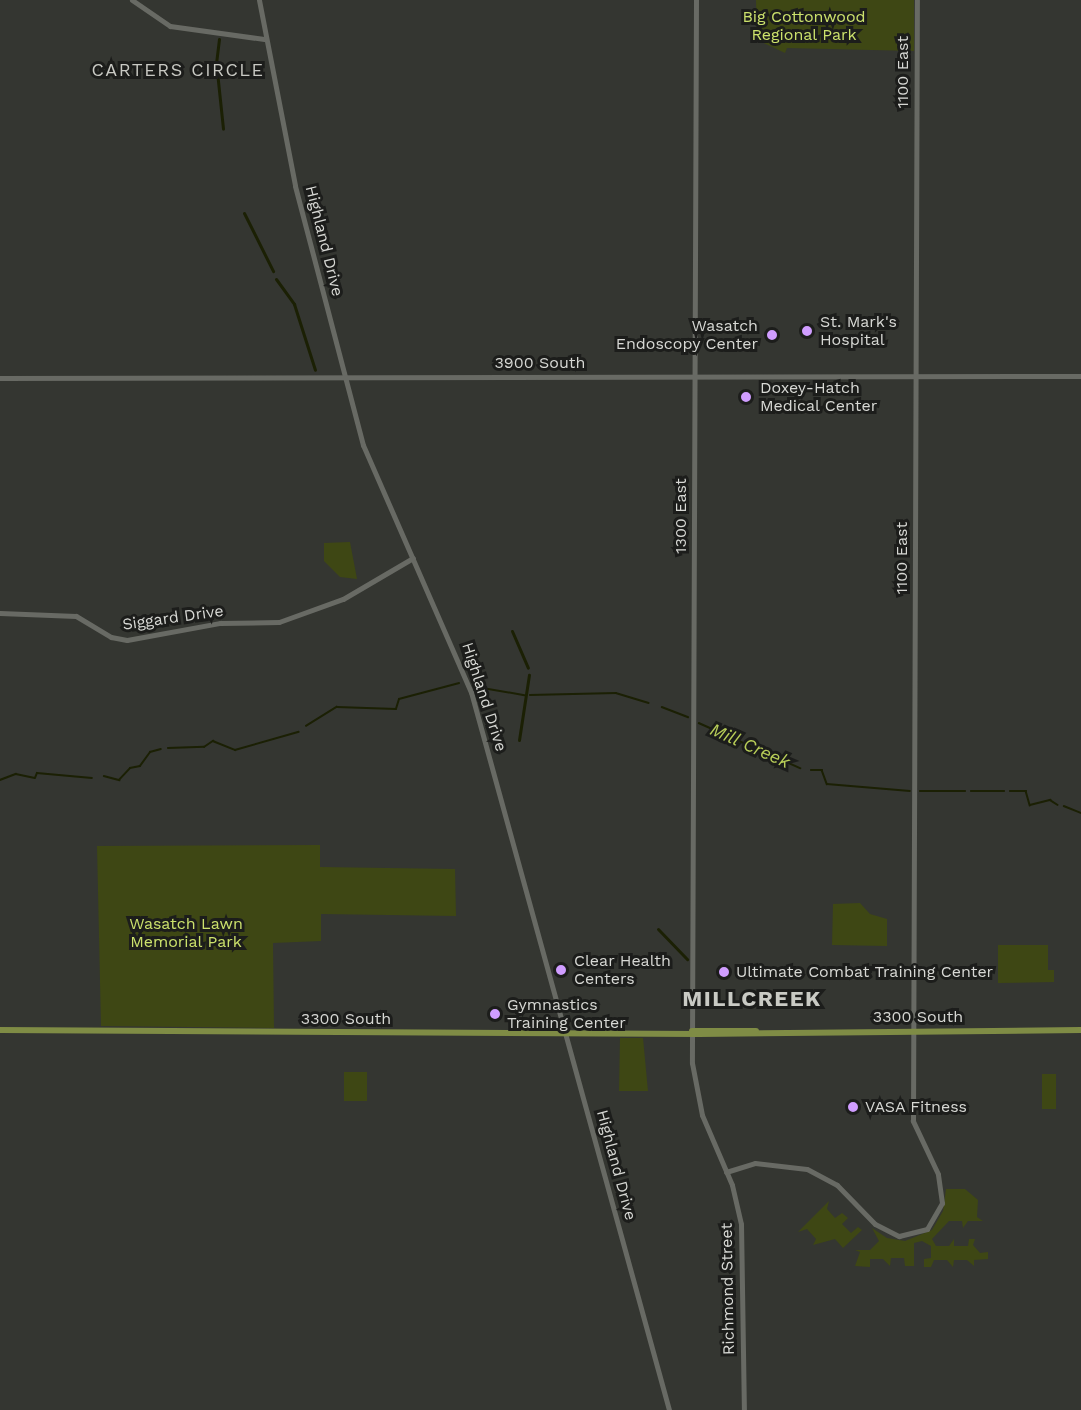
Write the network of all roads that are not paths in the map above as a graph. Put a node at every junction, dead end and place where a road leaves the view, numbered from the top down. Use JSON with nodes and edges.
{"nodes":[{"id":1,"x":132,"y":0,"type":"edge"},
{"id":2,"x":259,"y":0,"type":"edge"},
{"id":3,"x":696,"y":0,"type":"edge"},
{"id":4,"x":917,"y":0,"type":"edge"},
{"id":5,"x":264,"y":39,"type":"junction"},
{"id":6,"x":916,"y":376,"type":"junction"},
{"id":7,"x":1081,"y":376,"type":"edge"},
{"id":8,"x":345,"y":377,"type":"junction"},
{"id":9,"x":695,"y":377,"type":"junction"},
{"id":10,"x":0,"y":378,"type":"edge"},
{"id":11,"x":413,"y":558,"type":"junction"},
{"id":12,"x":0,"y":614,"type":"edge"},
{"id":13,"x":0,"y":1030,"type":"edge"},
{"id":14,"x":564,"y":1030,"type":"junction"},
{"id":15,"x":914,"y":1030,"type":"junction"},
{"id":16,"x":1081,"y":1030,"type":"edge"},
{"id":17,"x":692,"y":1032,"type":"junction"},
{"id":18,"x":726,"y":1172,"type":"junction"},
{"id":19,"x":669,"y":1410,"type":"edge"},
{"id":20,"x":744,"y":1410,"type":"edge"}],
"edges":[{"from":1,"to":5,"type":"main road"},
{"from":2,"to":5,"type":"main road","name":"Highland Drive"},
{"from":3,"to":9,"type":"main road","name":"1300 East"},
{"from":4,"to":6,"type":"main road","name":"1100 East"},
{"from":5,"to":8,"type":"main road","name":"Highland Drive"},
{"from":6,"to":7,"type":"main road","name":"3900 South"},
{"from":6,"to":9,"type":"main road","name":"3900 South"},
{"from":6,"to":15,"type":"main road","name":"1100 East"},
{"from":8,"to":9,"type":"main road","name":"3900 South"},
{"from":8,"to":10,"type":"main road","name":"3900 South"},
{"from":8,"to":11,"type":"main road","name":"Highland Drive"},
{"from":9,"to":17,"type":"main road","name":"1300 East"},
{"from":11,"to":12,"type":"main road","name":"Siggard Drive"},
{"from":11,"to":14,"type":"main road","name":"Highland Drive"},
{"from":13,"to":14,"type":"main road","name":"3300 South"},
{"from":14,"to":17,"type":"main road","name":"3300 South"},
{"from":14,"to":19,"type":"main road","name":"Highland Drive"},
{"from":15,"to":16,"type":"main road","name":"3300 South"},
{"from":15,"to":17,"type":"main road","name":"3300 South"},
{"from":15,"to":18,"type":"main road","name":"1100 East"},
{"from":17,"to":18,"type":"main road","name":"Richmond Street"},
{"from":18,"to":20,"type":"main road","name":"Richmond Street"}]}
